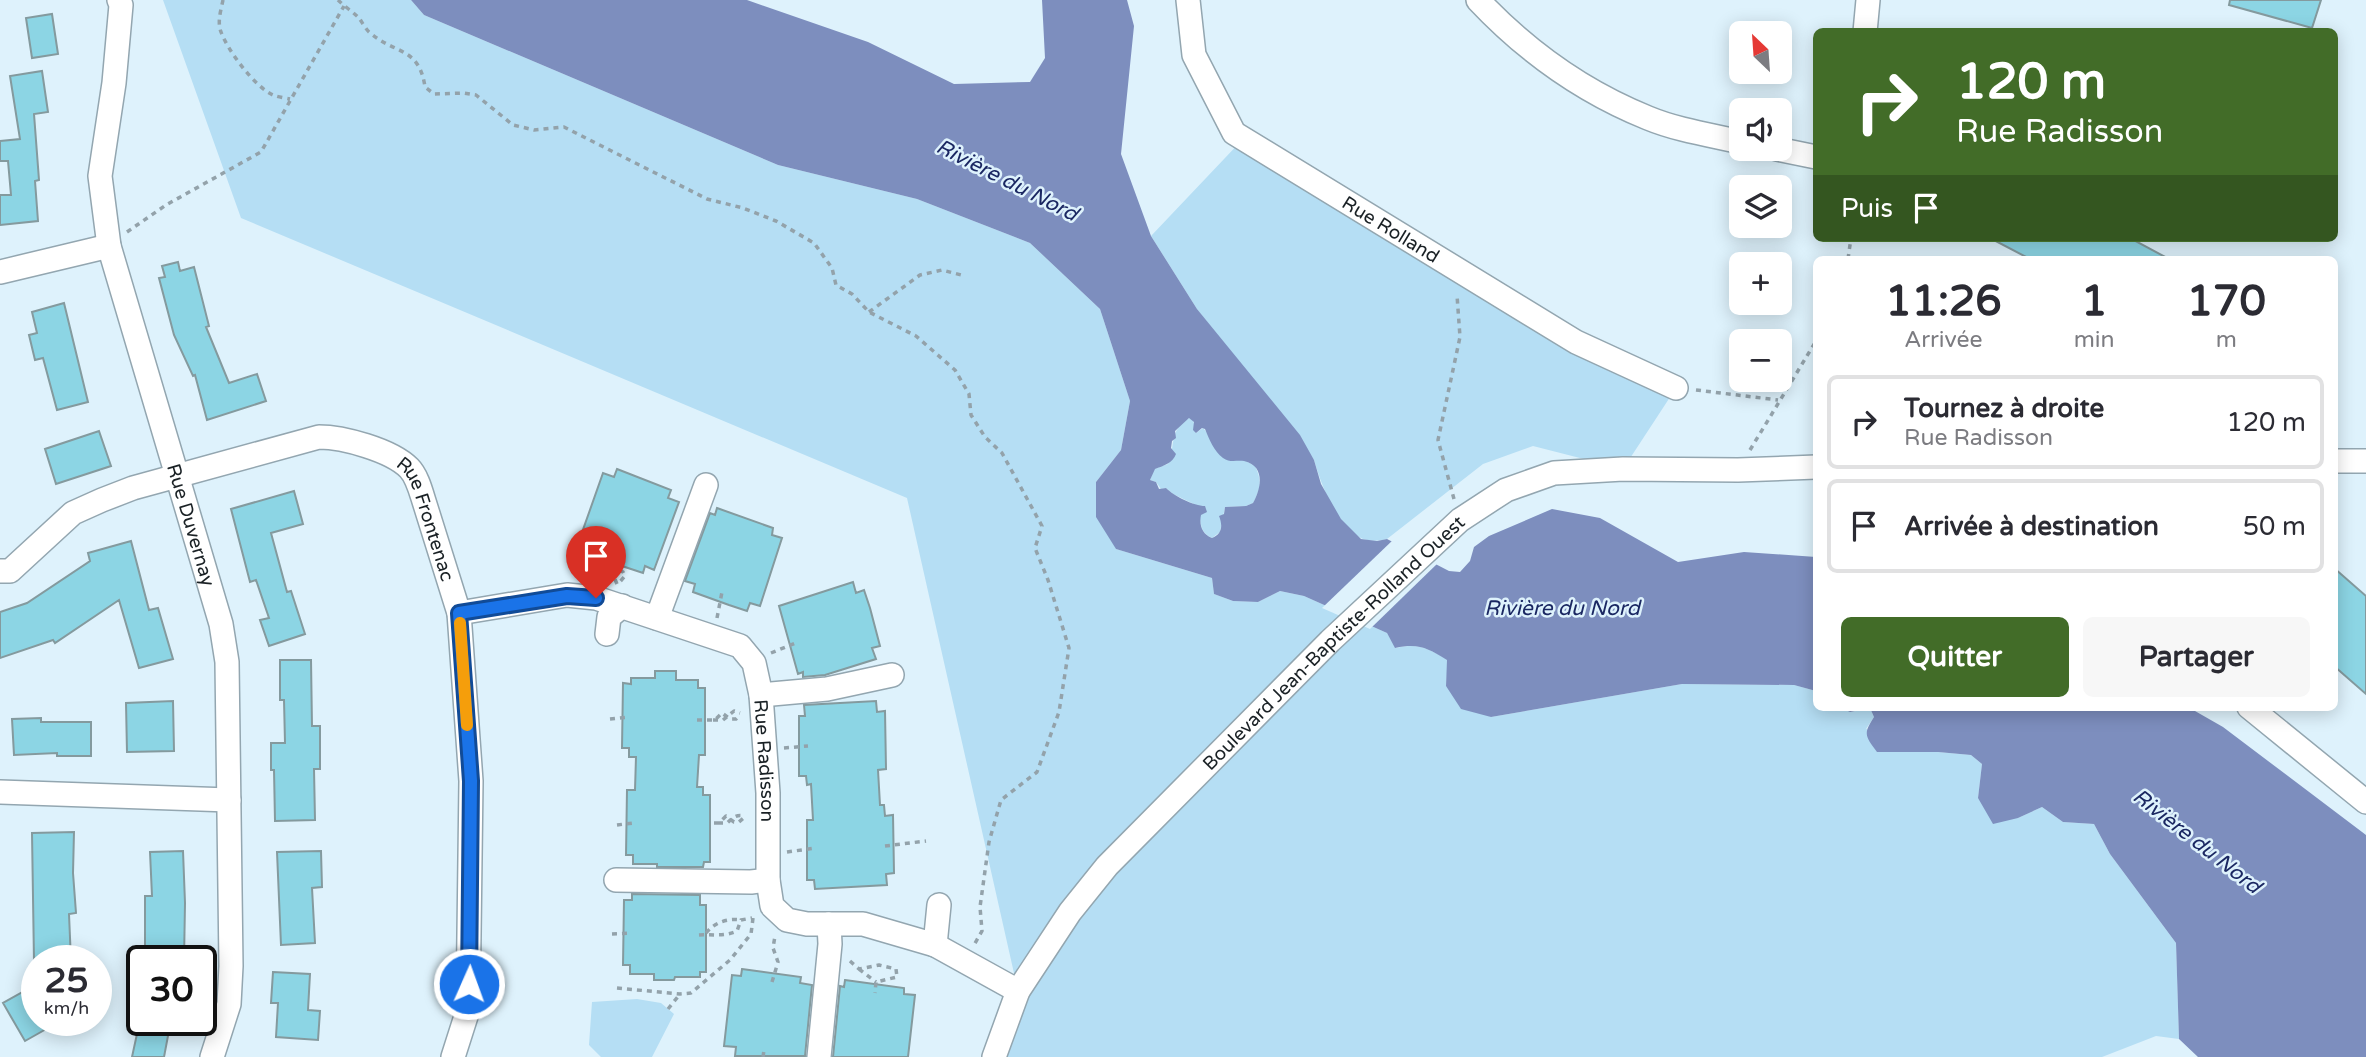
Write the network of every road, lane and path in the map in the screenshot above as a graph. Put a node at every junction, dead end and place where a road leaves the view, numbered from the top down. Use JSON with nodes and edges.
{"nodes":[{"id":1,"x":120,"y":0,"type":"edge"},
{"id":2,"x":223,"y":0,"type":"edge"},
{"id":3,"x":338,"y":0,"type":"edge"},
{"id":4,"x":1188,"y":0,"type":"edge"},
{"id":5,"x":1478,"y":0,"type":"edge"},
{"id":6,"x":1868,"y":0,"type":"edge"},
{"id":7,"x":344,"y":6,"type":"junction"},
{"id":8,"x":1865,"y":28,"type":"edge"},
{"id":9,"x":290,"y":99,"type":"junction"},
{"id":10,"x":1729,"y":139,"type":"edge"},
{"id":11,"x":1792,"y":152,"type":"edge"},
{"id":12,"x":1813,"y":156,"type":"edge"},
{"id":13,"x":109,"y":246,"type":"junction"},
{"id":14,"x":1455,"y":268,"type":"junction"},
{"id":15,"x":0,"y":272,"type":"edge"},
{"id":16,"x":965,"y":276,"type":"dead end"},
{"id":17,"x":869,"y":312,"type":"junction"},
{"id":18,"x":1813,"y":346,"type":"edge"},
{"id":19,"x":1676,"y":388,"type":"joint"},
{"id":20,"x":1779,"y":400,"type":"junction"},
{"id":21,"x":2338,"y":461,"type":"edge"},
{"id":22,"x":2366,"y":461,"type":"edge"},
{"id":23,"x":1813,"y":467,"type":"edge"},
{"id":24,"x":1738,"y":470,"type":"junction"},
{"id":25,"x":179,"y":477,"type":"junction"},
{"id":26,"x":706,"y":485,"type":"dead end"},
{"id":27,"x":1460,"y":520,"type":"junction"},
{"id":28,"x":613,"y":569,"type":"junction"},
{"id":29,"x":0,"y":571,"type":"edge"},
{"id":30,"x":617,"y":597,"type":"junction"},
{"id":31,"x":459,"y":613,"type":"junction"},
{"id":32,"x":657,"y":618,"type":"junction"},
{"id":33,"x":607,"y":634,"type":"dead end"},
{"id":34,"x":798,"y":642,"type":"dead end"},
{"id":35,"x":754,"y":663,"type":"junction"},
{"id":36,"x":892,"y":675,"type":"dead end"},
{"id":37,"x":750,"y":707,"type":"junction"},
{"id":38,"x":2254,"y":711,"type":"edge"},
{"id":39,"x":629,"y":718,"type":"dead end"},
{"id":40,"x":610,"y":719,"type":"dead end"},
{"id":41,"x":697,"y":720,"type":"dead end"},
{"id":42,"x":0,"y":792,"type":"edge"},
{"id":43,"x":229,"y":800,"type":"junction"},
{"id":44,"x":2366,"y":802,"type":"edge"},
{"id":45,"x":748,"y":816,"type":"dead end"},
{"id":46,"x":634,"y":823,"type":"dead end"},
{"id":47,"x":717,"y":823,"type":"dead end"},
{"id":48,"x":617,"y":825,"type":"dead end"},
{"id":49,"x":926,"y":841,"type":"dead end"},
{"id":50,"x":885,"y":846,"type":"dead end"},
{"id":51,"x":816,"y":848,"type":"dead end"},
{"id":52,"x":768,"y":854,"type":"junction"},
{"id":53,"x":617,"y":880,"type":"dead end"},
{"id":54,"x":768,"y":880,"type":"junction"},
{"id":55,"x":939,"y":905,"type":"dead end"},
{"id":56,"x":770,"y":915,"type":"junction"},
{"id":57,"x":741,"y":920,"type":"junction"},
{"id":58,"x":630,"y":933,"type":"dead end"},
{"id":59,"x":612,"y":934,"type":"dead end"},
{"id":60,"x":705,"y":934,"type":"junction"},
{"id":61,"x":830,"y":934,"type":"junction"},
{"id":62,"x":699,"y":935,"type":"dead end"},
{"id":63,"x":935,"y":945,"type":"junction"},
{"id":64,"x":964,"y":962,"type":"junction"},
{"id":65,"x":859,"y":969,"type":"junction"},
{"id":66,"x":772,"y":982,"type":"dead end"},
{"id":67,"x":876,"y":982,"type":"junction"},
{"id":68,"x":617,"y":988,"type":"dead end"},
{"id":69,"x":1018,"y":991,"type":"junction"},
{"id":70,"x":875,"y":993,"type":"dead end"},
{"id":71,"x":680,"y":994,"type":"junction"},
{"id":72,"x":668,"y":1009,"type":"dead end"},
{"id":73,"x":764,"y":1050,"type":"dead end"},
{"id":74,"x":212,"y":1057,"type":"edge"},
{"id":75,"x":453,"y":1057,"type":"edge"},
{"id":76,"x":763,"y":1057,"type":"edge"},
{"id":77,"x":819,"y":1057,"type":"edge"},
{"id":78,"x":994,"y":1057,"type":"edge"}],
"edges":[{"from":1,"to":13,"type":"street","name":"Rue Duvernay"},
{"from":2,"to":9,"type":"path"},
{"from":3,"to":7,"type":"path"},
{"from":4,"to":14,"type":"street","name":"Rue Rolland"},
{"from":5,"to":10,"type":"street"},
{"from":6,"to":8,"type":"street"},
{"from":7,"to":9,"type":"path"},
{"from":7,"to":17,"type":"path"},
{"from":9,"to":13,"type":"path"},
{"from":11,"to":12,"type":"street"},
{"from":13,"to":15,"type":"street"},
{"from":13,"to":25,"type":"street","name":"Rue Duvernay"},
{"from":14,"to":19,"type":"street","name":"Rue Rolland"},
{"from":14,"to":27,"type":"path"},
{"from":16,"to":17,"type":"path"},
{"from":17,"to":64,"type":"path"},
{"from":18,"to":20,"type":"path"},
{"from":19,"to":20,"type":"path"},
{"from":20,"to":24,"type":"path"},
{"from":21,"to":22,"type":"street"},
{"from":23,"to":24,"type":"street","name":"Boulevard Jean-Baptiste-Rolland Ouest"},
{"from":24,"to":27,"type":"street","name":"Boulevard Jean-Baptiste-Rolland Ouest"},
{"from":25,"to":29,"type":"street","name":"Rue Frontenac"},
{"from":25,"to":31,"type":"street","name":"Rue Frontenac"},
{"from":25,"to":43,"type":"street","name":"Rue Duvernay"},
{"from":26,"to":32,"type":"street"},
{"from":27,"to":69,"type":"street","name":"Boulevard Jean-Baptiste-Rolland Ouest"},
{"from":28,"to":28,"type":"path"},
{"from":28,"to":30,"type":"path"},
{"from":28,"to":30,"type":"path"},
{"from":30,"to":31,"type":"street"},
{"from":30,"to":32,"type":"street"},
{"from":30,"to":33,"type":"street"},
{"from":31,"to":75,"type":"street","name":"Rue Frontenac"},
{"from":32,"to":35,"type":"street"},
{"from":34,"to":35,"type":"path"},
{"from":35,"to":37,"type":"street","name":"Rue Radisson"},
{"from":36,"to":37,"type":"street"},
{"from":37,"to":41,"type":"path"},
{"from":37,"to":52,"type":"street","name":"Rue Radisson"},
{"from":38,"to":44,"type":"street"},
{"from":39,"to":40,"type":"path"},
{"from":42,"to":43,"type":"street"},
{"from":43,"to":74,"type":"street","name":"Rue Duvernay"},
{"from":45,"to":47,"type":"path"},
{"from":46,"to":48,"type":"path"},
{"from":49,"to":50,"type":"path"},
{"from":51,"to":52,"type":"path"},
{"from":52,"to":54,"type":"street","name":"Rue Radisson"},
{"from":53,"to":54,"type":"street"},
{"from":54,"to":56,"type":"street","name":"Rue Radisson"},
{"from":55,"to":63,"type":"street"},
{"from":56,"to":57,"type":"path"},
{"from":56,"to":61,"type":"street"},
{"from":56,"to":66,"type":"path"},
{"from":56,"to":71,"type":"path"},
{"from":57,"to":60,"type":"path"},
{"from":57,"to":60,"type":"path"},
{"from":58,"to":59,"type":"path"},
{"from":60,"to":62,"type":"path"},
{"from":61,"to":63,"type":"street"},
{"from":61,"to":65,"type":"path"},
{"from":61,"to":77,"type":"street"},
{"from":63,"to":64,"type":"street"},
{"from":64,"to":69,"type":"street"},
{"from":65,"to":67,"type":"path"},
{"from":65,"to":67,"type":"path"},
{"from":67,"to":70,"type":"path"},
{"from":68,"to":71,"type":"path"},
{"from":69,"to":78,"type":"street","name":"Boulevard Jean-Baptiste-Rolland Ouest"},
{"from":71,"to":72,"type":"path"},
{"from":73,"to":76,"type":"path"}]}
